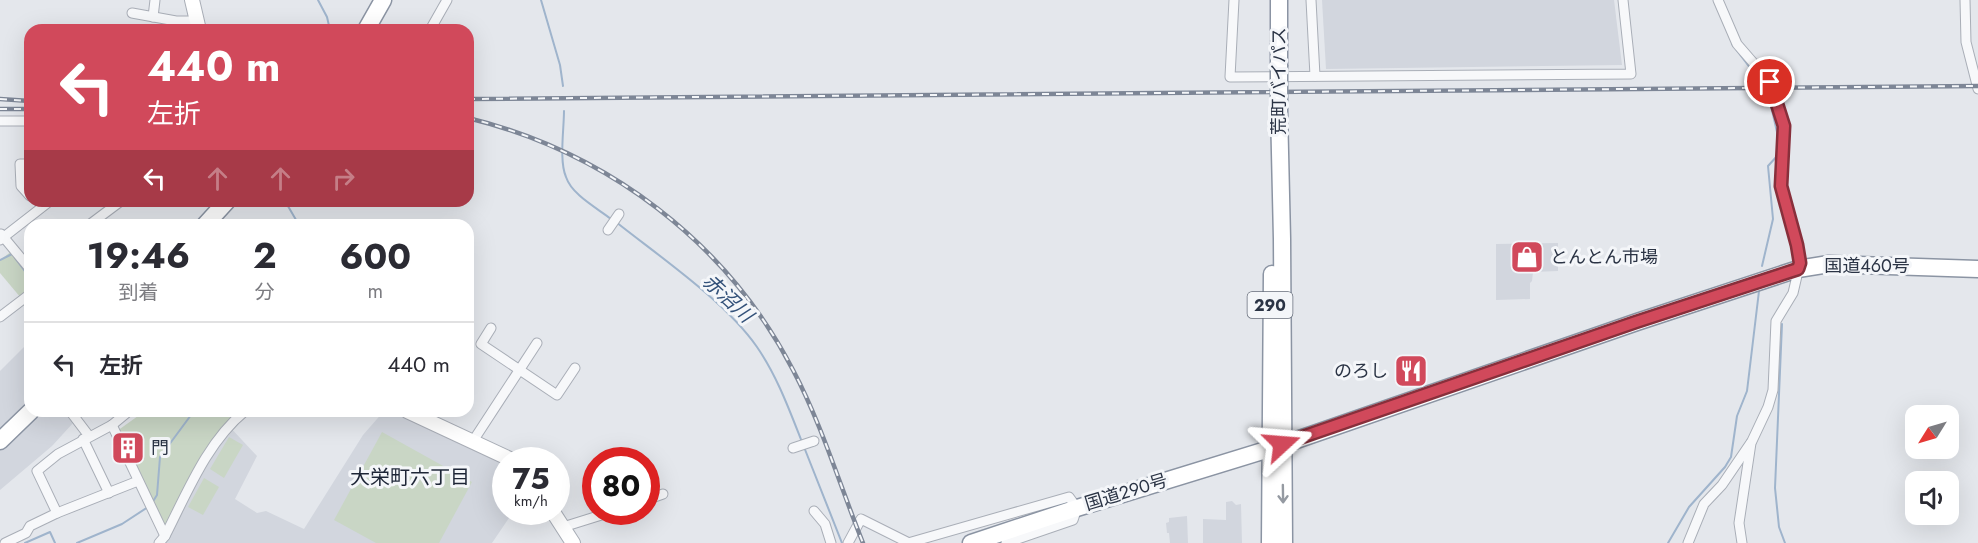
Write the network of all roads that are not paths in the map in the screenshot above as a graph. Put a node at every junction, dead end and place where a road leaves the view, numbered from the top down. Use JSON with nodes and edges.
{"nodes":[{"id":1,"x":155,"y":0,"type":"edge"},
{"id":2,"x":192,"y":0,"type":"edge"},
{"id":3,"x":383,"y":0,"type":"edge"},
{"id":4,"x":447,"y":0,"type":"edge"},
{"id":5,"x":1234,"y":0,"type":"edge"},
{"id":6,"x":1279,"y":0,"type":"edge"},
{"id":7,"x":1311,"y":0,"type":"edge"},
{"id":8,"x":1623,"y":0,"type":"edge"},
{"id":9,"x":1718,"y":0,"type":"edge"},
{"id":10,"x":1965,"y":0,"type":"edge"},
{"id":11,"x":132,"y":13,"type":"dead end"},
{"id":12,"x":153,"y":17,"type":"junction"},
{"id":13,"x":189,"y":24,"type":"edge"},
{"id":14,"x":198,"y":24,"type":"edge"},
{"id":15,"x":369,"y":24,"type":"edge"},
{"id":16,"x":433,"y":24,"type":"edge"},
{"id":17,"x":1315,"y":76,"type":"junction"},
{"id":18,"x":1978,"y":89,"type":"edge"},
{"id":19,"x":24,"y":120,"type":"edge"},
{"id":20,"x":0,"y":121,"type":"edge"},
{"id":21,"x":24,"y":164,"type":"edge"},
{"id":22,"x":24,"y":189,"type":"edge"},
{"id":23,"x":36,"y":207,"type":"edge"},
{"id":24,"x":113,"y":207,"type":"edge"},
{"id":25,"x":222,"y":207,"type":"edge"},
{"id":26,"x":619,"y":214,"type":"dead end"},
{"id":27,"x":97,"y":219,"type":"edge"},
{"id":28,"x":210,"y":219,"type":"edge"},
{"id":29,"x":608,"y":230,"type":"dead end"},
{"id":30,"x":1,"y":236,"type":"edge"},
{"id":31,"x":24,"y":262,"type":"edge"},
{"id":32,"x":1978,"y":268,"type":"edge"},
{"id":33,"x":1798,"y":269,"type":"junction"},
{"id":34,"x":24,"y":299,"type":"edge"},
{"id":35,"x":0,"y":317,"type":"edge"},
{"id":36,"x":491,"y":328,"type":"dead end"},
{"id":37,"x":537,"y":343,"type":"dead end"},
{"id":38,"x":575,"y":368,"type":"dead end"},
{"id":39,"x":518,"y":370,"type":"junction"},
{"id":40,"x":25,"y":417,"type":"edge"},
{"id":41,"x":74,"y":417,"type":"edge"},
{"id":42,"x":122,"y":417,"type":"edge"},
{"id":43,"x":238,"y":417,"type":"edge"},
{"id":44,"x":420,"y":417,"type":"edge"},
{"id":45,"x":112,"y":425,"type":"junction"},
{"id":46,"x":86,"y":438,"type":"junction"},
{"id":47,"x":0,"y":441,"type":"edge"},
{"id":48,"x":473,"y":441,"type":"junction"},
{"id":49,"x":814,"y":441,"type":"dead end"},
{"id":50,"x":1752,"y":441,"type":"junction"},
{"id":51,"x":1276,"y":446,"type":"junction"},
{"id":52,"x":793,"y":448,"type":"dead end"},
{"id":53,"x":492,"y":450,"type":"edge"},
{"id":54,"x":138,"y":481,"type":"junction"},
{"id":55,"x":109,"y":493,"type":"junction"},
{"id":56,"x":663,"y":494,"type":"dead end"},
{"id":57,"x":660,"y":495,"type":"edge"},
{"id":58,"x":1077,"y":507,"type":"junction"},
{"id":59,"x":814,"y":511,"type":"dead end"},
{"id":60,"x":57,"y":513,"type":"junction"},
{"id":61,"x":582,"y":521,"type":"edge"},
{"id":62,"x":563,"y":527,"type":"joint"},
{"id":63,"x":162,"y":539,"type":"edge"},
{"id":64,"x":5,"y":543,"type":"edge"},
{"id":65,"x":573,"y":543,"type":"edge"},
{"id":66,"x":831,"y":543,"type":"edge"},
{"id":67,"x":848,"y":543,"type":"edge"},
{"id":68,"x":909,"y":543,"type":"edge"},
{"id":69,"x":971,"y":543,"type":"edge"},
{"id":70,"x":1006,"y":543,"type":"edge"},
{"id":71,"x":1270,"y":543,"type":"edge"},
{"id":72,"x":1284,"y":543,"type":"edge"},
{"id":73,"x":1688,"y":543,"type":"edge"},
{"id":74,"x":1742,"y":543,"type":"edge"}],
"edges":[{"from":1,"to":12,"type":"street"},
{"from":2,"to":14,"type":"street"},
{"from":3,"to":15,"type":"highway"},
{"from":4,"to":16,"type":"street"},
{"from":5,"to":17,"type":"street"},
{"from":6,"to":51,"type":"highway","name":"荒町バイパス","number":"290","bridge":true},
{"from":7,"to":17,"type":"street"},
{"from":8,"to":17,"type":"street"},
{"from":9,"to":33,"type":"street"},
{"from":10,"to":18,"type":"street"},
{"from":11,"to":12,"type":"street"},
{"from":12,"to":13,"type":"street"},
{"from":19,"to":20,"type":"street"},
{"from":21,"to":22,"type":"street"},
{"from":23,"to":30,"type":"street"},
{"from":24,"to":27,"type":"street"},
{"from":25,"to":28,"type":"highway"},
{"from":26,"to":29,"type":"street"},
{"from":30,"to":31,"type":"street"},
{"from":32,"to":33,"type":"highway","name":"国道460号"},
{"from":33,"to":50,"type":"street"},
{"from":33,"to":51,"type":"highway","name":"国道460号"},
{"from":34,"to":35,"type":"street"},
{"from":36,"to":39,"type":"street"},
{"from":37,"to":39,"type":"street"},
{"from":38,"to":39,"type":"street"},
{"from":39,"to":48,"type":"street"},
{"from":40,"to":47,"type":"highway"},
{"from":41,"to":46,"type":"street"},
{"from":42,"to":45,"type":"street"},
{"from":43,"to":63,"type":"street"},
{"from":44,"to":48,"type":"street"},
{"from":45,"to":46,"type":"street"},
{"from":45,"to":54,"type":"street"},
{"from":46,"to":55,"type":"street"},
{"from":46,"to":60,"type":"street"},
{"from":48,"to":53,"type":"street"},
{"from":49,"to":52,"type":"street"},
{"from":50,"to":73,"type":"street"},
{"from":50,"to":74,"type":"street"},
{"from":51,"to":58,"type":"highway","name":"国道290号"},
{"from":51,"to":71,"type":"highway"},
{"from":51,"to":72,"type":"highway","one_way":true},
{"from":54,"to":55,"type":"street"},
{"from":54,"to":63,"type":"street"},
{"from":55,"to":60,"type":"street"},
{"from":56,"to":57,"type":"street"},
{"from":58,"to":68,"type":"street"},
{"from":58,"to":69,"type":"highway","name":"国道290号"},
{"from":58,"to":70,"type":"street"},
{"from":59,"to":66,"type":"street"},
{"from":60,"to":64,"type":"street"},
{"from":61,"to":62,"type":"street"},
{"from":62,"to":65,"type":"street"},
{"from":67,"to":68,"type":"street"}]}
